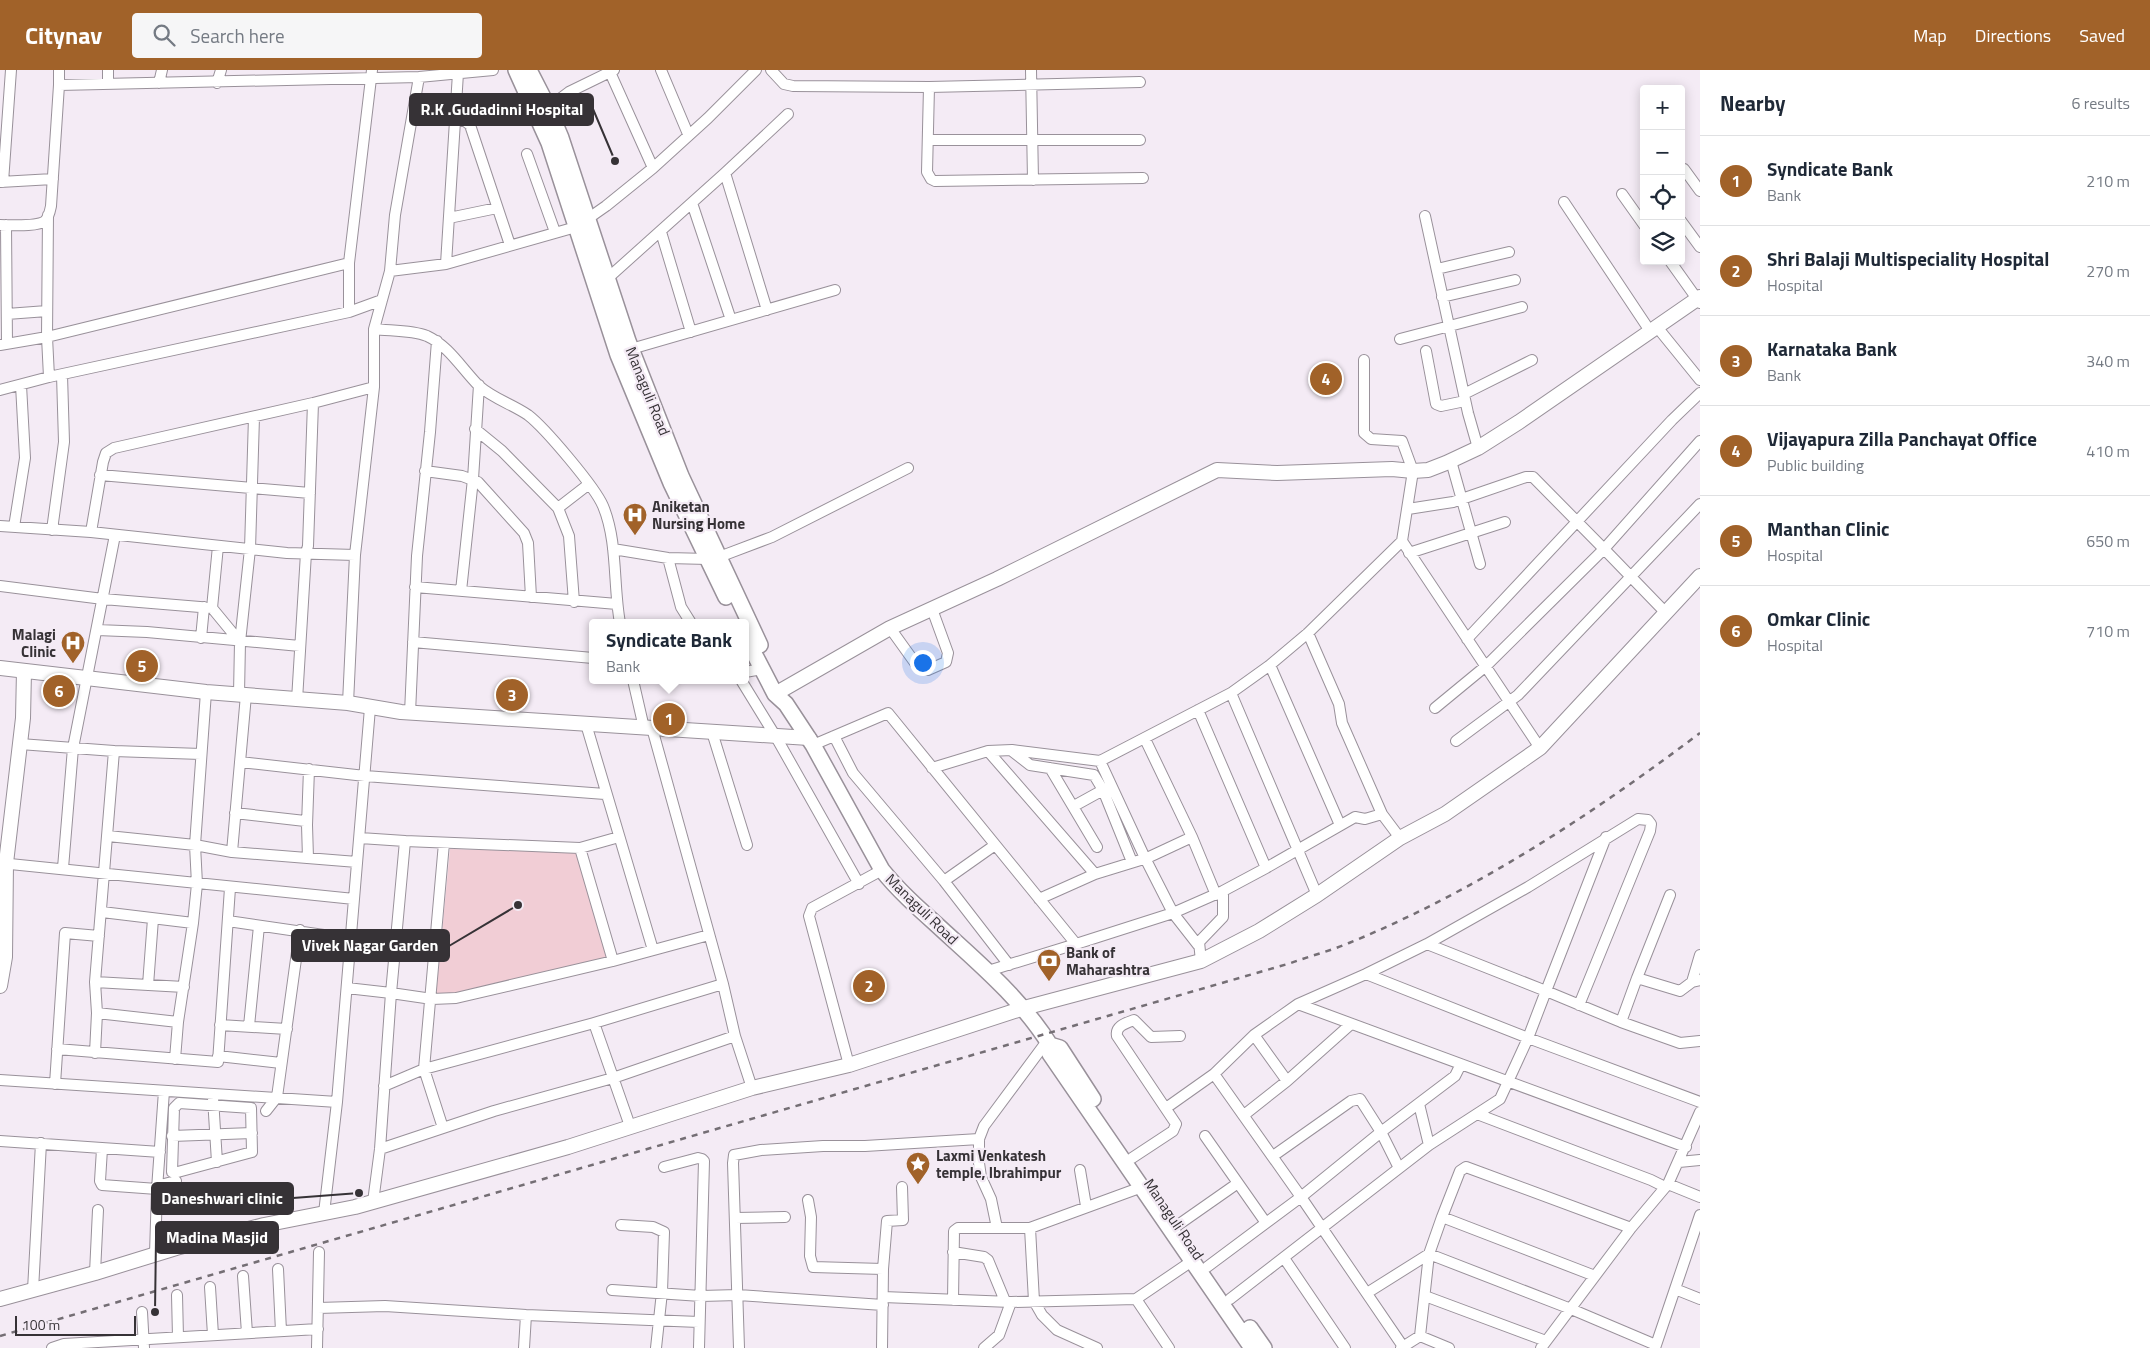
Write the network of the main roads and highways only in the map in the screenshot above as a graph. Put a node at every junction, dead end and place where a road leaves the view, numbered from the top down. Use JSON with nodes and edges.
{"nodes":[{"id":1,"x":516,"y":70,"type":"edge"},
{"id":2,"x":529,"y":70,"type":"edge"},
{"id":3,"x":543,"y":112,"type":"junction"},
{"id":4,"x":582,"y":222,"type":"junction"},
{"id":5,"x":714,"y":558,"type":"junction"},
{"id":6,"x":737,"y":619,"type":"edge"},
{"id":7,"x":746,"y":619,"type":"edge"},
{"id":8,"x":749,"y":625,"type":"edge"},
{"id":9,"x":749,"y":644,"type":"edge"},
{"id":10,"x":782,"y":696,"type":"junction"},
{"id":11,"x":1048,"y":1043,"type":"junction"},
{"id":12,"x":1252,"y":1348,"type":"edge"},
{"id":13,"x":1264,"y":1348,"type":"edge"}],
"edges":[{"from":1,"to":3,"type":"main road","name":"Managuli Road"},
{"from":2,"to":3,"type":"main road","name":"Managuli Road"},
{"from":3,"to":4,"type":"main road","name":"Managuli Road"},
{"from":4,"to":5,"type":"main road","name":"Managuli Road"},
{"from":4,"to":5,"type":"main road","name":"Managuli Road"},
{"from":5,"to":6,"type":"main road","name":"Managuli Road"},
{"from":5,"to":7,"type":"main road","name":"Managuli Road"},
{"from":8,"to":10,"type":"main road","name":"Managuli Road"},
{"from":9,"to":10,"type":"main road","name":"Managuli Road"},
{"from":10,"to":11,"type":"main road","name":"Managuli Road"},
{"from":11,"to":12,"type":"main road","name":"Managuli Road"},
{"from":11,"to":13,"type":"main road","name":"Managuli Road"}]}
